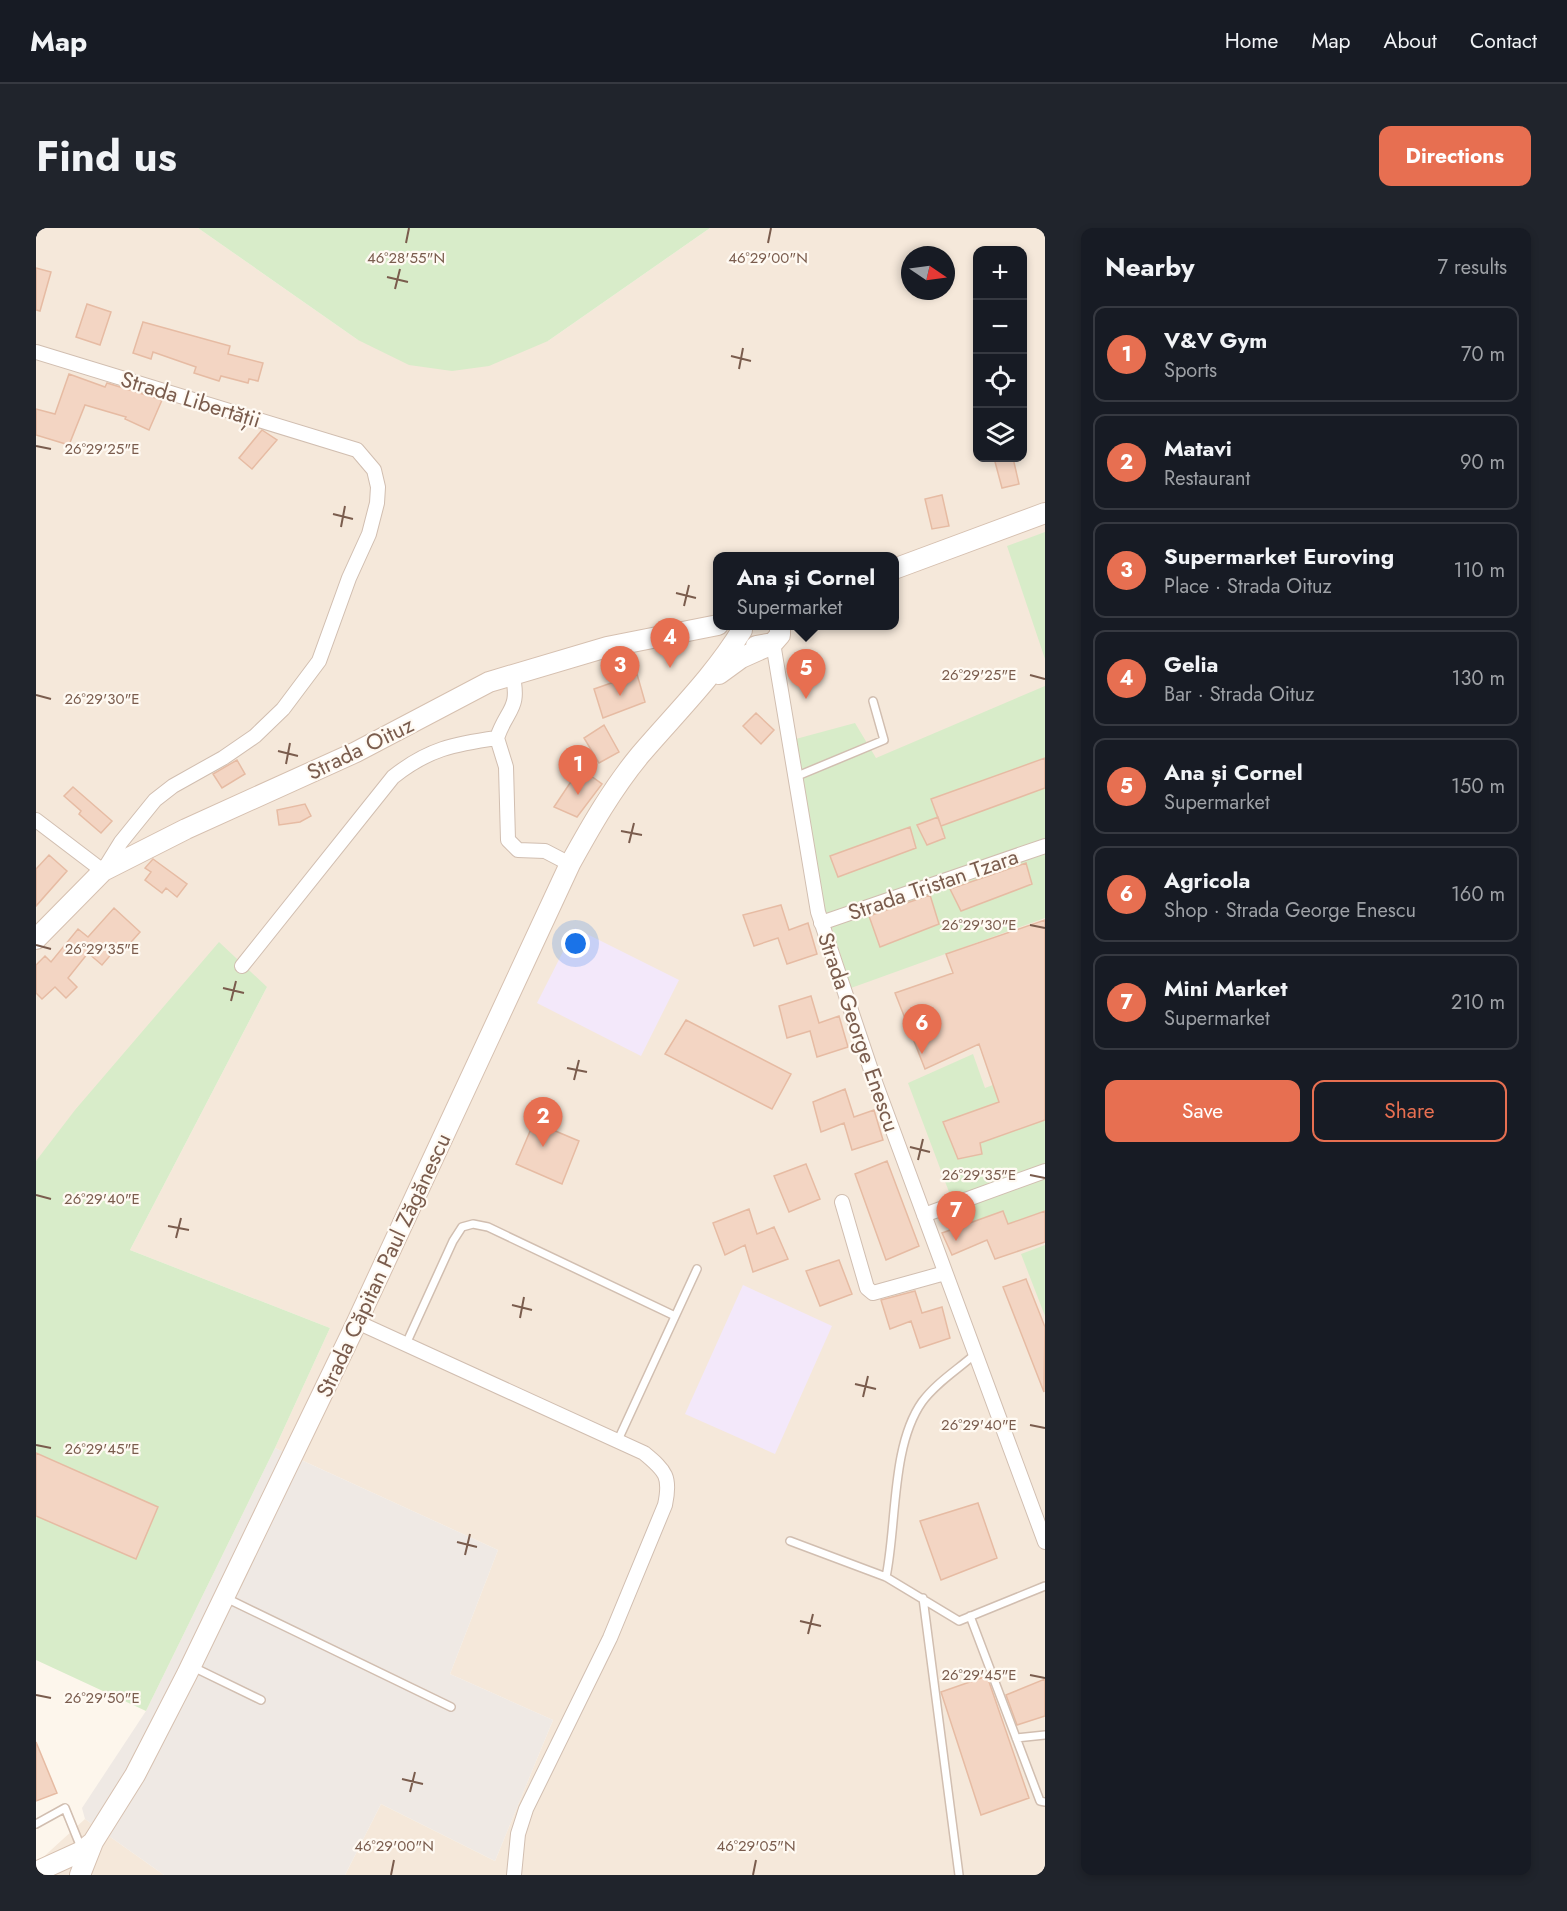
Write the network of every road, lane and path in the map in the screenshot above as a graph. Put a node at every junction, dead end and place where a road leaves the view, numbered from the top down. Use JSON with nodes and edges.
{"nodes":[{"id":1,"x":36,"y":352,"type":"edge"},
{"id":2,"x":1045,"y":513,"type":"edge"},
{"id":3,"x":899,"y":567,"type":"edge"},
{"id":4,"x":713,"y":626,"type":"edge"},
{"id":5,"x":741,"y":630,"type":"edge"},
{"id":6,"x":743,"y":630,"type":"edge"},
{"id":7,"x":790,"y":630,"type":"edge"},
{"id":8,"x":774,"y":639,"type":"edge"},
{"id":9,"x":512,"y":673,"type":"junction"},
{"id":10,"x":690,"y":700,"type":"junction"},
{"id":11,"x":873,"y":701,"type":"dead end"},
{"id":12,"x":497,"y":738,"type":"junction"},
{"id":13,"x":795,"y":777,"type":"junction"},
{"id":14,"x":36,"y":820,"type":"edge"},
{"id":15,"x":1045,"y":846,"type":"edge"},
{"id":16,"x":570,"y":864,"type":"junction"},
{"id":17,"x":103,"y":871,"type":"junction"},
{"id":18,"x":821,"y":922,"type":"junction"},
{"id":19,"x":36,"y":939,"type":"edge"},
{"id":20,"x":242,"y":966,"type":"dead end"},
{"id":21,"x":1045,"y":1171,"type":"edge"},
{"id":22,"x":842,"y":1202,"type":"dead end"},
{"id":23,"x":924,"y":1215,"type":"junction"},
{"id":24,"x":697,"y":1269,"type":"dead end"},
{"id":25,"x":945,"y":1273,"type":"junction"},
{"id":26,"x":675,"y":1316,"type":"junction"},
{"id":27,"x":357,"y":1322,"type":"junction"},
{"id":28,"x":406,"y":1344,"type":"junction"},
{"id":29,"x":974,"y":1355,"type":"junction"},
{"id":30,"x":618,"y":1440,"type":"junction"},
{"id":31,"x":790,"y":1541,"type":"dead end"},
{"id":32,"x":1045,"y":1542,"type":"edge"},
{"id":33,"x":886,"y":1577,"type":"junction"},
{"id":34,"x":1045,"y":1586,"type":"edge"},
{"id":35,"x":223,"y":1597,"type":"junction"},
{"id":36,"x":923,"y":1598,"type":"junction"},
{"id":37,"x":970,"y":1616,"type":"junction"},
{"id":38,"x":191,"y":1665,"type":"junction"},
{"id":39,"x":261,"y":1700,"type":"dead end"},
{"id":40,"x":451,"y":1707,"type":"dead end"},
{"id":41,"x":1045,"y":1735,"type":"edge"},
{"id":42,"x":1016,"y":1738,"type":"junction"},
{"id":43,"x":1045,"y":1802,"type":"edge"},
{"id":44,"x":36,"y":1824,"type":"edge"},
{"id":45,"x":88,"y":1847,"type":"junction"},
{"id":46,"x":36,"y":1872,"type":"edge"},
{"id":47,"x":80,"y":1875,"type":"edge"},
{"id":48,"x":514,"y":1875,"type":"edge"},
{"id":49,"x":959,"y":1875,"type":"edge"}],
"edges":[{"from":1,"to":17,"type":"street","name":"Strada Libertății"},
{"from":2,"to":3,"type":"main road"},
{"from":4,"to":9,"type":"main road","name":"Strada Oituz"},
{"from":5,"to":10,"type":"main road","name":"Strada Căpitan Paul Zăgănescu"},
{"from":6,"to":8,"type":"main road","name":"Strada Căpitan Paul Zăgănescu"},
{"from":7,"to":8,"type":"main road","name":"Strada Căpitan Paul Zăgănescu"},
{"from":8,"to":10,"type":"main road","name":"Strada Căpitan Paul Zăgănescu"},
{"from":8,"to":13,"type":"street","name":"Strada George Enescu"},
{"from":9,"to":12,"type":"street"},
{"from":9,"to":17,"type":"main road","name":"Strada Oituz"},
{"from":10,"to":16,"type":"main road","name":"Strada Căpitan Paul Zăgănescu"},
{"from":11,"to":13,"type":"lane"},
{"from":12,"to":16,"type":"street"},
{"from":12,"to":20,"type":"street"},
{"from":13,"to":18,"type":"street","name":"Strada George Enescu"},
{"from":14,"to":17,"type":"street"},
{"from":15,"to":18,"type":"street","name":"Strada Tristan Tzara"},
{"from":16,"to":27,"type":"main road","name":"Strada Căpitan Paul Zăgănescu"},
{"from":17,"to":19,"type":"main road","name":"Strada Oituz"},
{"from":18,"to":23,"type":"street","name":"Strada George Enescu"},
{"from":21,"to":23,"type":"street"},
{"from":22,"to":25,"type":"street"},
{"from":23,"to":25,"type":"street","name":"Strada George Enescu"},
{"from":24,"to":26,"type":"lane"},
{"from":25,"to":29,"type":"street","name":"Strada George Enescu"},
{"from":26,"to":28,"type":"lane"},
{"from":26,"to":30,"type":"lane"},
{"from":27,"to":28,"type":"street"},
{"from":27,"to":35,"type":"main road","name":"Strada Căpitan Paul Zăgănescu"},
{"from":28,"to":30,"type":"street"},
{"from":29,"to":32,"type":"street","name":"Strada George Enescu"},
{"from":29,"to":33,"type":"lane"},
{"from":30,"to":48,"type":"street"},
{"from":31,"to":33,"type":"lane"},
{"from":33,"to":36,"type":"lane"},
{"from":34,"to":37,"type":"lane"},
{"from":35,"to":38,"type":"main road","name":"Strada Căpitan Paul Zăgănescu"},
{"from":35,"to":40,"type":"lane"},
{"from":36,"to":37,"type":"lane"},
{"from":36,"to":49,"type":"lane"},
{"from":37,"to":42,"type":"lane"},
{"from":38,"to":39,"type":"lane"},
{"from":38,"to":45,"type":"main road","name":"Strada Căpitan Paul Zăgănescu"},
{"from":41,"to":42,"type":"lane"},
{"from":42,"to":43,"type":"lane"},
{"from":44,"to":45,"type":"lane"},
{"from":45,"to":46,"type":"main road"},
{"from":45,"to":47,"type":"main road","name":"Strada Căpitan Paul Zăgănescu"}]}
